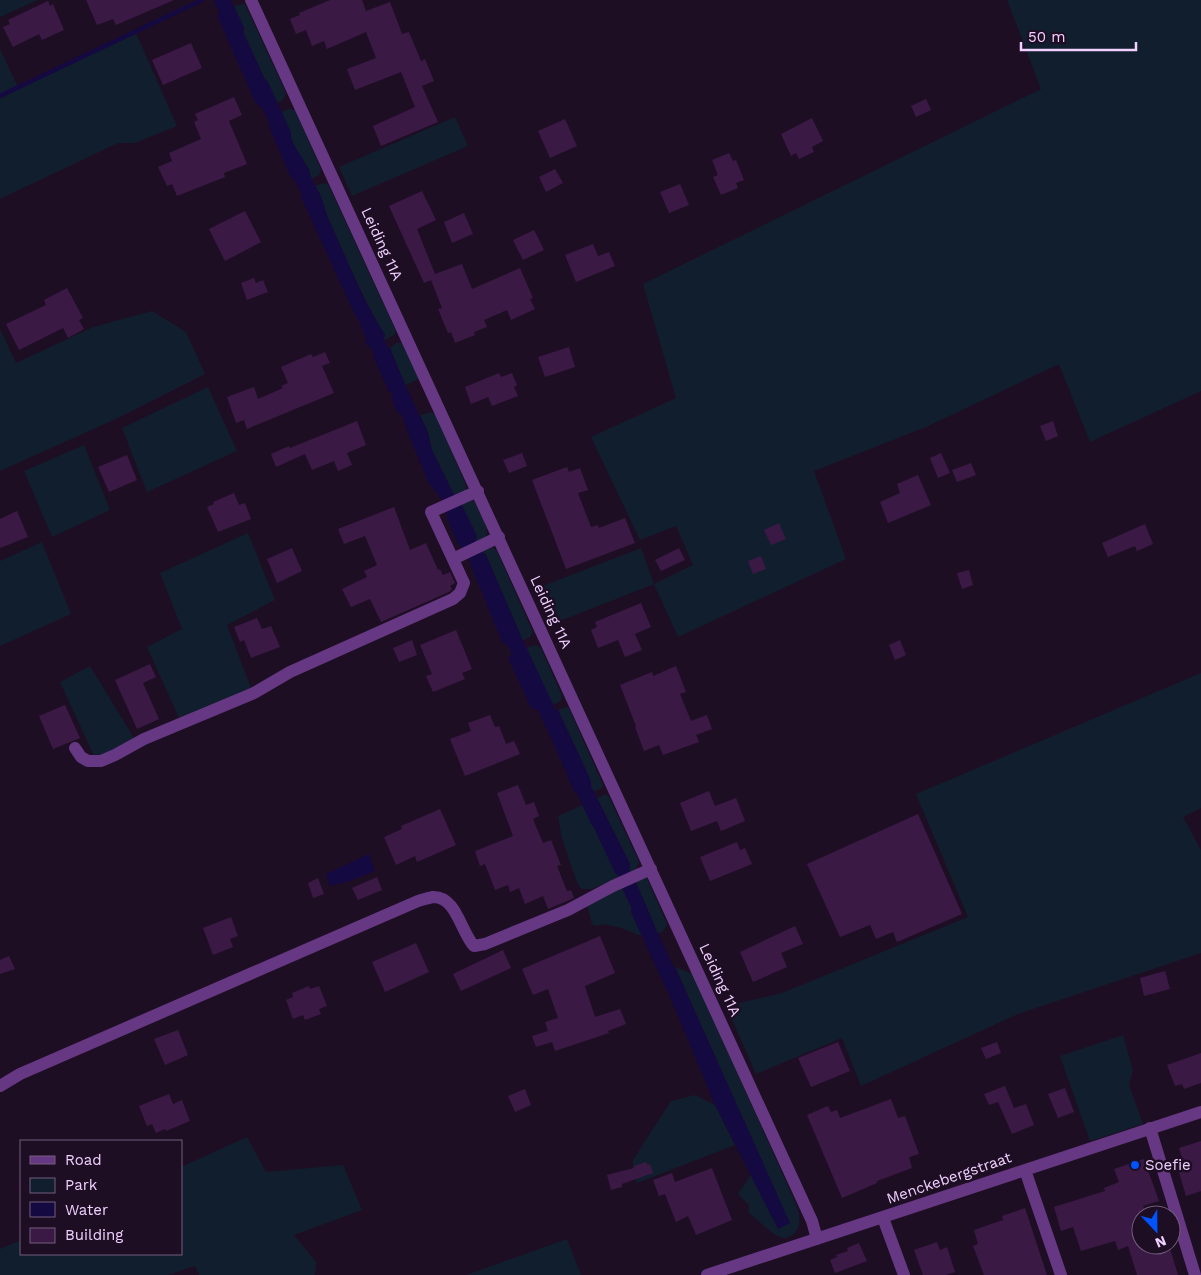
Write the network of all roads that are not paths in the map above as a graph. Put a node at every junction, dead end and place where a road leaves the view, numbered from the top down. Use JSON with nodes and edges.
{"nodes":[{"id":1,"x":251,"y":0,"type":"edge"},
{"id":2,"x":472,"y":494,"type":"junction"},
{"id":3,"x":495,"y":539,"type":"junction"},
{"id":4,"x":453,"y":559,"type":"junction"},
{"id":5,"x":75,"y":748,"type":"dead end"},
{"id":6,"x":648,"y":870,"type":"junction"},
{"id":7,"x":0,"y":1086,"type":"edge"},
{"id":8,"x":1201,"y":1112,"type":"edge"},
{"id":9,"x":1150,"y":1128,"type":"junction"},
{"id":10,"x":1025,"y":1170,"type":"junction"},
{"id":11,"x":883,"y":1218,"type":"junction"},
{"id":12,"x":817,"y":1239,"type":"junction"},
{"id":13,"x":707,"y":1275,"type":"edge"},
{"id":14,"x":904,"y":1275,"type":"edge"},
{"id":15,"x":1061,"y":1275,"type":"edge"},
{"id":16,"x":1195,"y":1275,"type":"edge"}],
"edges":[{"from":1,"to":2,"type":"street","name":"Leiding 11A"},
{"from":2,"to":3,"type":"street","name":"Leiding 11A"},
{"from":2,"to":4,"type":"street"},
{"from":3,"to":4,"type":"street"},
{"from":3,"to":6,"type":"street","name":"Leiding 11A"},
{"from":4,"to":5,"type":"street"},
{"from":6,"to":7,"type":"street"},
{"from":6,"to":12,"type":"street","name":"Leiding 11A"},
{"from":8,"to":9,"type":"street","name":"Menckebergstraat"},
{"from":9,"to":10,"type":"street","name":"Menckebergstraat"},
{"from":9,"to":16,"type":"street"},
{"from":10,"to":11,"type":"street","name":"Menckebergstraat"},
{"from":10,"to":15,"type":"street"},
{"from":11,"to":12,"type":"street","name":"Menckebergstraat"},
{"from":11,"to":14,"type":"street"},
{"from":12,"to":13,"type":"street","name":"Menckebergstraat"}]}
